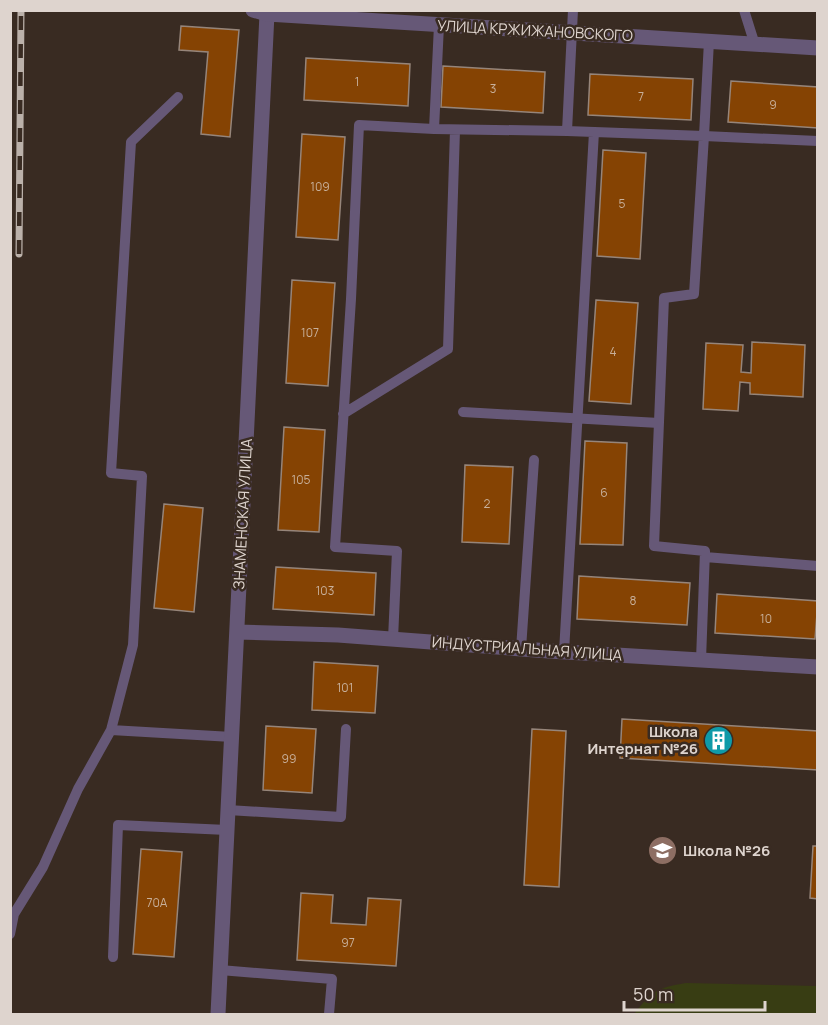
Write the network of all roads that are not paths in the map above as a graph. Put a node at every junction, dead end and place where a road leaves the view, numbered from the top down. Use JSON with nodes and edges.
{"nodes":[{"id":1,"x":573,"y":10,"type":"edge"},
{"id":2,"x":744,"y":10,"type":"edge"},
{"id":3,"x":263,"y":12,"type":"edge"},
{"id":4,"x":373,"y":16,"type":"edge"},
{"id":5,"x":440,"y":25,"type":"junction"},
{"id":6,"x":572,"y":33,"type":"junction"},
{"id":7,"x":709,"y":41,"type":"junction"},
{"id":8,"x":755,"y":45,"type":"junction"},
{"id":9,"x":818,"y":48,"type":"edge"},
{"id":10,"x":178,"y":97,"type":"dead end"},
{"id":11,"x":434,"y":129,"type":"junction"},
{"id":12,"x":455,"y":129,"type":"junction"},
{"id":13,"x":567,"y":131,"type":"junction"},
{"id":14,"x":594,"y":132,"type":"junction"},
{"id":15,"x":704,"y":136,"type":"junction"},
{"id":16,"x":818,"y":141,"type":"edge"},
{"id":17,"x":463,"y":412,"type":"dead end"},
{"id":18,"x":343,"y":414,"type":"junction"},
{"id":19,"x":578,"y":418,"type":"junction"},
{"id":20,"x":659,"y":423,"type":"junction"},
{"id":21,"x":534,"y":460,"type":"dead end"},
{"id":22,"x":705,"y":557,"type":"junction"},
{"id":23,"x":817,"y":564,"type":"edge"},
{"id":24,"x":237,"y":632,"type":"junction"},
{"id":25,"x":393,"y":639,"type":"junction"},
{"id":26,"x":521,"y":649,"type":"junction"},
{"id":27,"x":564,"y":652,"type":"junction"},
{"id":28,"x":701,"y":660,"type":"junction"},
{"id":29,"x":818,"y":667,"type":"edge"},
{"id":30,"x":346,"y":729,"type":"dead end"},
{"id":31,"x":111,"y":730,"type":"junction"},
{"id":32,"x":232,"y":737,"type":"junction"},
{"id":33,"x":228,"y":810,"type":"junction"},
{"id":34,"x":227,"y":830,"type":"junction"},
{"id":35,"x":10,"y":934,"type":"edge"},
{"id":36,"x":113,"y":957,"type":"dead end"},
{"id":37,"x":220,"y":970,"type":"junction"},
{"id":38,"x":218,"y":1014,"type":"edge"},
{"id":39,"x":329,"y":1014,"type":"edge"}],
"edges":[{"from":1,"to":6,"type":"lane"},
{"from":2,"to":8,"type":"lane"},
{"from":3,"to":4,"type":"street","name":"УЛИЦА КРЖИЖАНОВСКОГО"},
{"from":3,"to":24,"type":"street","name":"ЗНАМЕНСКАЯ УЛИЦА"},
{"from":4,"to":5,"type":"street","name":"УЛИЦА КРЖИЖАНОВСКОГО"},
{"from":5,"to":6,"type":"street","name":"УЛИЦА КРЖИЖАНОВСКОГО"},
{"from":5,"to":11,"type":"lane"},
{"from":6,"to":7,"type":"street","name":"УЛИЦА КРЖИЖАНОВСКОГО"},
{"from":6,"to":13,"type":"lane"},
{"from":7,"to":8,"type":"street","name":"УЛИЦА КРЖИЖАНОВСКОГО"},
{"from":7,"to":15,"type":"lane"},
{"from":8,"to":9,"type":"street","name":"УЛИЦА КРЖИЖАНОВСКОГО"},
{"from":10,"to":31,"type":"lane"},
{"from":11,"to":12,"type":"lane"},
{"from":11,"to":18,"type":"lane"},
{"from":12,"to":13,"type":"lane"},
{"from":12,"to":18,"type":"lane"},
{"from":13,"to":14,"type":"lane"},
{"from":14,"to":15,"type":"lane"},
{"from":14,"to":19,"type":"lane"},
{"from":15,"to":16,"type":"lane"},
{"from":15,"to":20,"type":"lane"},
{"from":17,"to":19,"type":"lane"},
{"from":18,"to":25,"type":"lane"},
{"from":19,"to":20,"type":"lane"},
{"from":19,"to":27,"type":"lane"},
{"from":20,"to":22,"type":"lane"},
{"from":21,"to":26,"type":"lane"},
{"from":22,"to":23,"type":"lane"},
{"from":22,"to":28,"type":"lane"},
{"from":24,"to":25,"type":"street","name":"ИНДУСТРИАЛЬНАЯ УЛИЦА"},
{"from":24,"to":32,"type":"street","name":"ЗНАМЕНСКАЯ УЛИЦА"},
{"from":25,"to":26,"type":"street","name":"ИНДУСТРИАЛЬНАЯ УЛИЦА"},
{"from":26,"to":27,"type":"street","name":"ИНДУСТРИАЛЬНАЯ УЛИЦА"},
{"from":27,"to":28,"type":"street","name":"ИНДУСТРИАЛЬНАЯ УЛИЦА"},
{"from":28,"to":29,"type":"street","name":"ИНДУСТРИАЛЬНАЯ УЛИЦА"},
{"from":30,"to":33,"type":"lane"},
{"from":31,"to":32,"type":"lane"},
{"from":31,"to":35,"type":"lane"},
{"from":32,"to":33,"type":"street","name":"ЗНАМЕНСКАЯ УЛИЦА"},
{"from":33,"to":34,"type":"street","name":"ЗНАМЕНСКАЯ УЛИЦА"},
{"from":34,"to":36,"type":"lane"},
{"from":34,"to":37,"type":"street","name":"ЗНАМЕНСКАЯ УЛИЦА"},
{"from":37,"to":38,"type":"street","name":"ЗНАМЕНСКАЯ УЛИЦА"},
{"from":37,"to":39,"type":"lane"}]}
